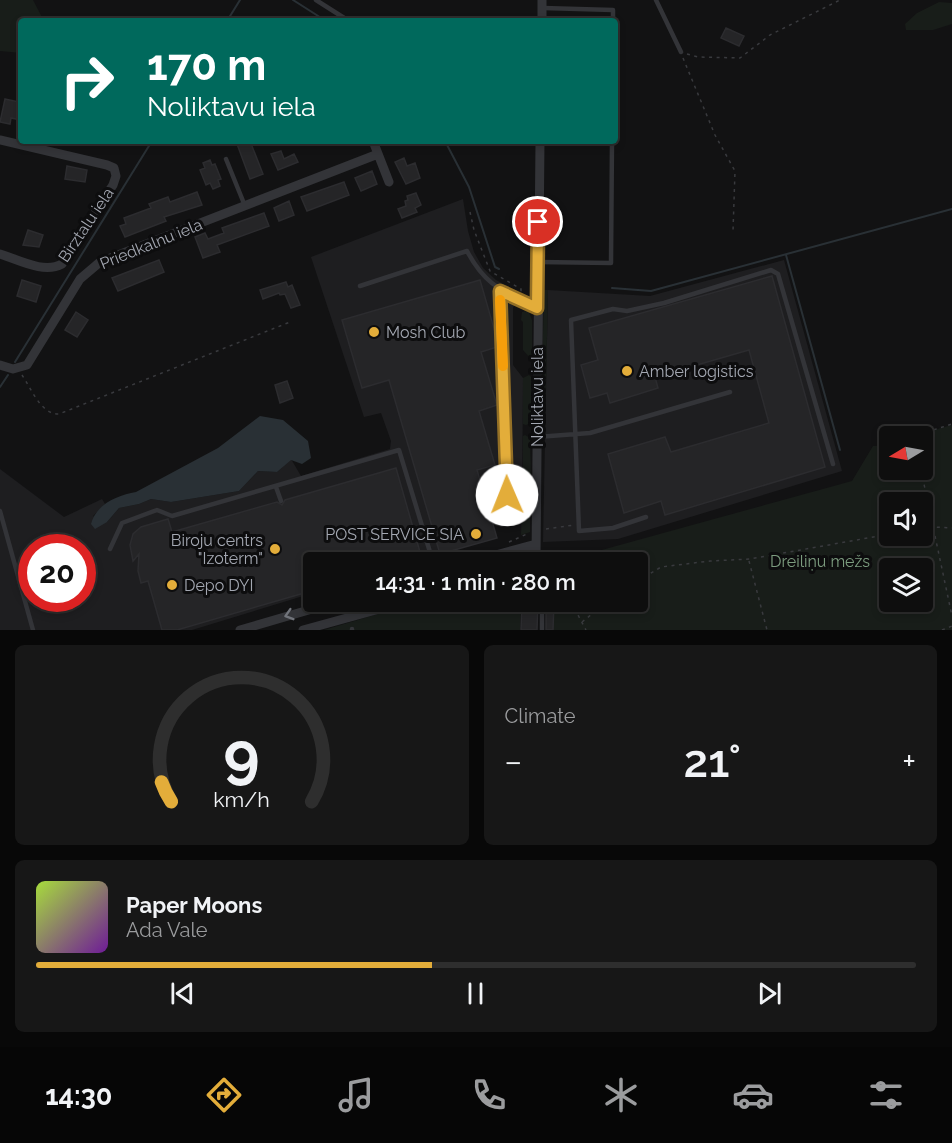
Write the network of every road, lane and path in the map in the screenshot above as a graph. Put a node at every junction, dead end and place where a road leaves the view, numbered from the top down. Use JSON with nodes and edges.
{"nodes":[{"id":1,"x":316,"y":0,"type":"edge"},
{"id":2,"x":656,"y":0,"type":"edge"},
{"id":3,"x":840,"y":0,"type":"edge"},
{"id":4,"x":542,"y":4,"type":"edge"},
{"id":5,"x":344,"y":18,"type":"edge"},
{"id":6,"x":613,"y":18,"type":"edge"},
{"id":7,"x":681,"y":52,"type":"junction"},
{"id":8,"x":0,"y":140,"type":"edge"},
{"id":9,"x":374,"y":144,"type":"edge"},
{"id":10,"x":540,"y":144,"type":"edge"},
{"id":11,"x":612,"y":144,"type":"edge"},
{"id":12,"x":378,"y":154,"type":"junction"},
{"id":13,"x":226,"y":159,"type":"dead end"},
{"id":14,"x":389,"y":182,"type":"dead end"},
{"id":15,"x":245,"y":207,"type":"junction"},
{"id":16,"x":470,"y":212,"type":"dead end"},
{"id":17,"x":734,"y":231,"type":"dead end"},
{"id":18,"x":0,"y":254,"type":"edge"},
{"id":19,"x":538,"y":262,"type":"junction"},
{"id":20,"x":360,"y":286,"type":"dead end"},
{"id":21,"x":500,"y":291,"type":"junction"},
{"id":22,"x":519,"y":299,"type":"junction"},
{"id":23,"x":537,"y":308,"type":"junction"},
{"id":24,"x":290,"y":322,"type":"dead end"},
{"id":25,"x":0,"y":365,"type":"edge"},
{"id":26,"x":14,"y":369,"type":"junction"},
{"id":27,"x":729,"y":392,"type":"dead end"},
{"id":28,"x":952,"y":424,"type":"edge"},
{"id":29,"x":933,"y":430,"type":"edge"},
{"id":30,"x":575,"y":435,"type":"junction"},
{"id":31,"x":537,"y":437,"type":"junction"},
{"id":32,"x":832,"y":464,"type":"dead end"},
{"id":33,"x":276,"y":487,"type":"junction"},
{"id":34,"x":536,"y":493,"type":"junction"},
{"id":35,"x":492,"y":498,"type":"dead end"},
{"id":36,"x":281,"y":501,"type":"dead end"},
{"id":37,"x":0,"y":511,"type":"edge"},
{"id":38,"x":646,"y":517,"type":"dead end"},
{"id":39,"x":518,"y":522,"type":"dead end"},
{"id":40,"x":579,"y":524,"type":"junction"},
{"id":41,"x":933,"y":527,"type":"joint"},
{"id":42,"x":952,"y":528,"type":"edge"},
{"id":43,"x":536,"y":532,"type":"junction"},
{"id":44,"x":879,"y":536,"type":"edge"},
{"id":45,"x":536,"y":544,"type":"junction"},
{"id":46,"x":503,"y":545,"type":"dead end"},
{"id":47,"x":110,"y":549,"type":"dead end"},
{"id":48,"x":430,"y":552,"type":"edge"},
{"id":49,"x":507,"y":552,"type":"edge"},
{"id":50,"x":537,"y":552,"type":"edge"},
{"id":51,"x":748,"y":560,"type":"junction"},
{"id":52,"x":648,"y":574,"type":"edge"},
{"id":53,"x":303,"y":611,"type":"edge"},
{"id":54,"x":315,"y":612,"type":"edge"},
{"id":55,"x":369,"y":612,"type":"edge"},
{"id":56,"x":542,"y":612,"type":"edge"},
{"id":57,"x":577,"y":612,"type":"edge"},
{"id":58,"x":594,"y":612,"type":"edge"},
{"id":59,"x":952,"y":616,"type":"edge"},
{"id":60,"x":582,"y":622,"type":"junction"},
{"id":61,"x":318,"y":626,"type":"junction"},
{"id":62,"x":952,"y":626,"type":"edge"},
{"id":63,"x":33,"y":630,"type":"edge"},
{"id":64,"x":241,"y":630,"type":"edge"},
{"id":65,"x":303,"y":630,"type":"edge"},
{"id":66,"x":542,"y":630,"type":"edge"},
{"id":67,"x":586,"y":630,"type":"edge"},
{"id":68,"x":767,"y":630,"type":"edge"},
{"id":69,"x":942,"y":630,"type":"edge"}],
"edges":[{"from":1,"to":5,"type":"lane"},
{"from":2,"to":7,"type":"lane"},
{"from":3,"to":7,"type":"path"},
{"from":4,"to":6,"type":"lane"},
{"from":7,"to":17,"type":"path"},
{"from":8,"to":18,"type":"street","name":"Birztalu iela"},
{"from":9,"to":12,"type":"street"},
{"from":10,"to":19,"type":"street","name":"Noliktavu iela"},
{"from":11,"to":19,"type":"lane"},
{"from":12,"to":14,"type":"street"},
{"from":12,"to":15,"type":"street","name":"Priedkalnu iela"},
{"from":13,"to":15,"type":"lane"},
{"from":15,"to":26,"type":"street","name":"Priedkalnu iela"},
{"from":16,"to":22,"type":"path"},
{"from":19,"to":23,"type":"street","name":"Noliktavu iela"},
{"from":20,"to":21,"type":"lane"},
{"from":21,"to":22,"type":"lane"},
{"from":21,"to":35,"type":"lane"},
{"from":22,"to":23,"type":"lane"},
{"from":23,"to":31,"type":"street","name":"Noliktavu iela"},
{"from":24,"to":26,"type":"path"},
{"from":25,"to":26,"type":"street"},
{"from":27,"to":30,"type":"lane"},
{"from":28,"to":29,"type":"path"},
{"from":30,"to":31,"type":"lane"},
{"from":30,"to":32,"type":"lane"},
{"from":30,"to":40,"type":"lane"},
{"from":31,"to":34,"type":"street","name":"Noliktavu iela"},
{"from":33,"to":36,"type":"lane"},
{"from":33,"to":47,"type":"lane"},
{"from":33,"to":48,"type":"lane"},
{"from":34,"to":39,"type":"path"},
{"from":34,"to":43,"type":"street","name":"Noliktavu iela"},
{"from":37,"to":63,"type":"lane"},
{"from":38,"to":40,"type":"lane"},
{"from":40,"to":43,"type":"path"},
{"from":41,"to":42,"type":"path"},
{"from":41,"to":59,"type":"path"},
{"from":43,"to":45,"type":"street","name":"Noliktavu iela"},
{"from":43,"to":46,"type":"path"},
{"from":44,"to":51,"type":"path"},
{"from":45,"to":49,"type":"street"},
{"from":45,"to":50,"type":"street","name":"Noliktavu iela"},
{"from":51,"to":52,"type":"path"},
{"from":51,"to":68,"type":"path"},
{"from":53,"to":64,"type":"street","one_way":true},
{"from":54,"to":61,"type":"street"},
{"from":55,"to":61,"type":"street"},
{"from":56,"to":66,"type":"lane"},
{"from":57,"to":60,"type":"path"},
{"from":58,"to":60,"type":"path"},
{"from":60,"to":67,"type":"path"},
{"from":61,"to":65,"type":"street"},
{"from":62,"to":69,"type":"path"}]}
